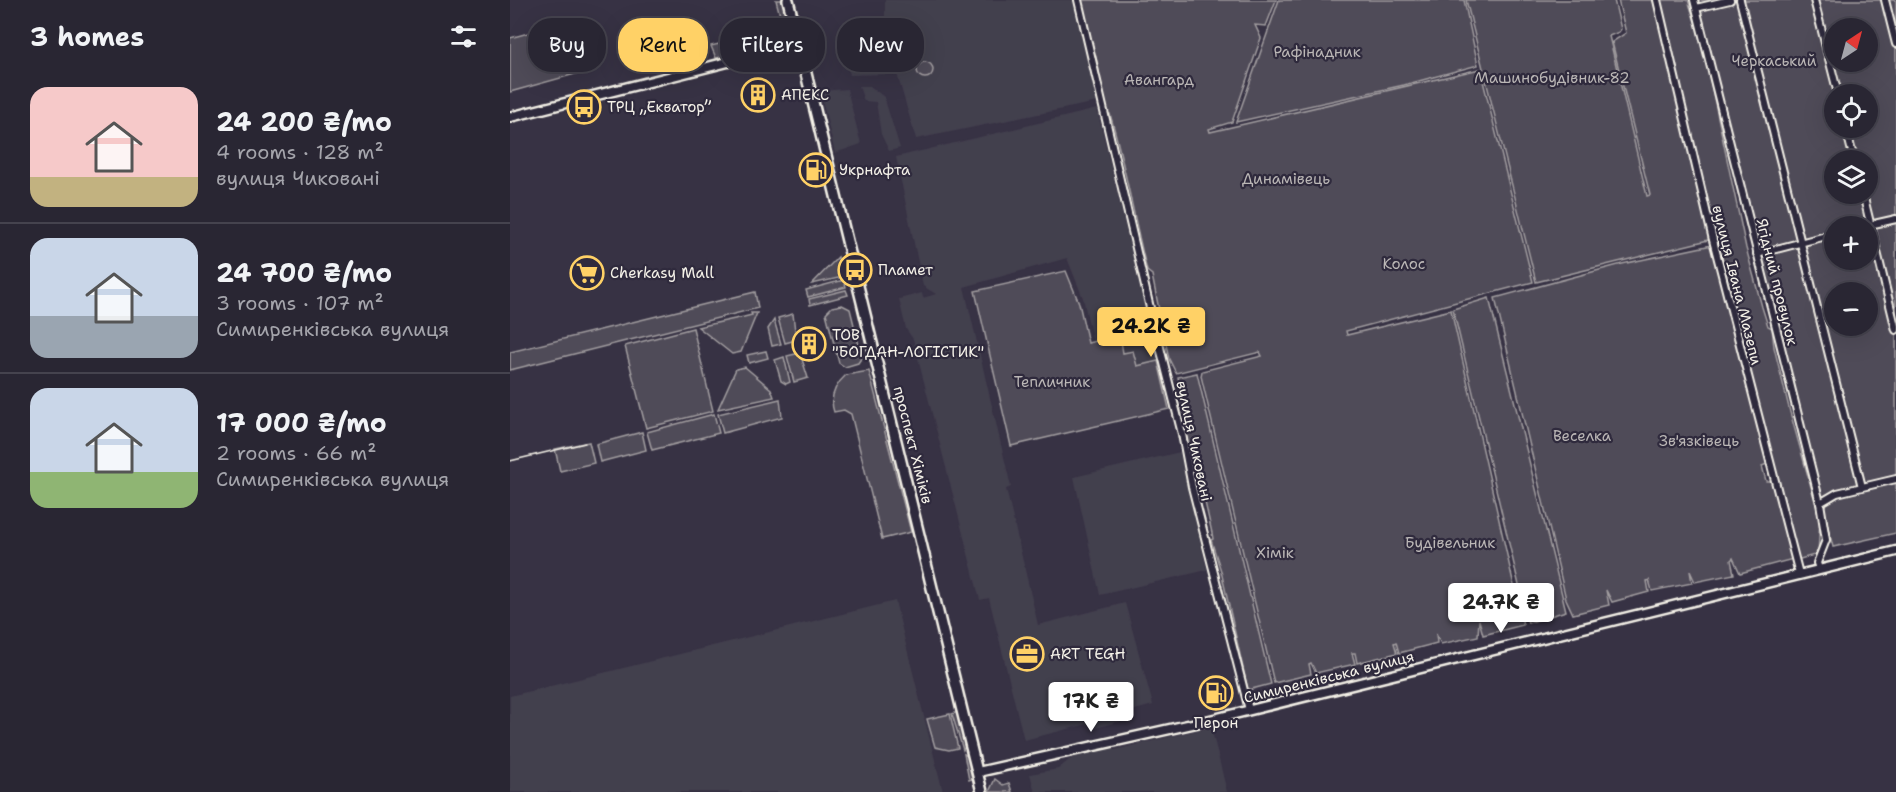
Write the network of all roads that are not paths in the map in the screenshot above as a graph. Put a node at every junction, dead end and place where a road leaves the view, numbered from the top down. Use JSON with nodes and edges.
{"nodes":[{"id":1,"x":788,"y":0,"type":"edge"},
{"id":2,"x":1078,"y":0,"type":"edge"},
{"id":3,"x":1657,"y":0,"type":"edge"},
{"id":4,"x":1694,"y":0,"type":"edge"},
{"id":5,"x":1730,"y":0,"type":"edge"},
{"id":6,"x":1740,"y":0,"type":"edge"},
{"id":7,"x":1814,"y":0,"type":"edge"},
{"id":8,"x":1885,"y":0,"type":"edge"},
{"id":9,"x":1696,"y":8,"type":"junction"},
{"id":10,"x":792,"y":18,"type":"edge"},
{"id":11,"x":1896,"y":44,"type":"edge"},
{"id":12,"x":720,"y":64,"type":"edge"},
{"id":13,"x":806,"y":72,"type":"edge"},
{"id":14,"x":1835,"y":84,"type":"edge"},
{"id":15,"x":510,"y":117,"type":"edge"},
{"id":16,"x":1896,"y":219,"type":"edge"},
{"id":17,"x":1878,"y":224,"type":"edge"},
{"id":18,"x":1824,"y":236,"type":"edge"},
{"id":19,"x":1801,"y":242,"type":"junction"},
{"id":20,"x":1757,"y":254,"type":"junction"},
{"id":21,"x":1878,"y":263,"type":"edge"},
{"id":22,"x":1896,"y":330,"type":"edge"},
{"id":23,"x":1896,"y":479,"type":"edge"},
{"id":24,"x":1862,"y":487,"type":"junction"},
{"id":25,"x":1820,"y":503,"type":"junction"},
{"id":26,"x":1896,"y":550,"type":"edge"},
{"id":27,"x":1819,"y":569,"type":"junction"},
{"id":28,"x":1799,"y":574,"type":"junction"},
{"id":29,"x":1249,"y":710,"type":"junction"},
{"id":30,"x":978,"y":772,"type":"junction"},
{"id":31,"x":982,"y":792,"type":"edge"}],
"edges":[{"from":1,"to":10,"type":"main road","name":"проспект Хіміків"},
{"from":2,"to":29,"type":"street","name":"вулиця Чиковані"},
{"from":3,"to":28,"type":"street","name":"вулиця Івана Мазепи"},
{"from":4,"to":9,"type":"street","name":"Ягідний провулок"},
{"from":5,"to":9,"type":"street"},
{"from":6,"to":19,"type":"street"},
{"from":7,"to":14,"type":"street"},
{"from":8,"to":11,"type":"street"},
{"from":9,"to":20,"type":"street","name":"Ягідний провулок"},
{"from":12,"to":15,"type":"main road"},
{"from":13,"to":30,"type":"main road","name":"проспект Хіміків"},
{"from":16,"to":17,"type":"street"},
{"from":18,"to":19,"type":"street"},
{"from":19,"to":20,"type":"street"},
{"from":19,"to":24,"type":"street"},
{"from":20,"to":25,"type":"street","name":"Ягідний провулок"},
{"from":21,"to":22,"type":"street"},
{"from":23,"to":24,"type":"street"},
{"from":24,"to":25,"type":"street"},
{"from":25,"to":27,"type":"street","name":"Ягідний провулок"},
{"from":26,"to":27,"type":"main road","name":"Симиренківська вулиця"},
{"from":27,"to":28,"type":"main road","name":"Симиренківська вулиця"},
{"from":28,"to":29,"type":"main road","name":"Симиренківська вулиця"},
{"from":29,"to":30,"type":"main road","name":"Симиренківська вулиця"},
{"from":30,"to":31,"type":"main road","name":"проспект Хіміків"}]}
